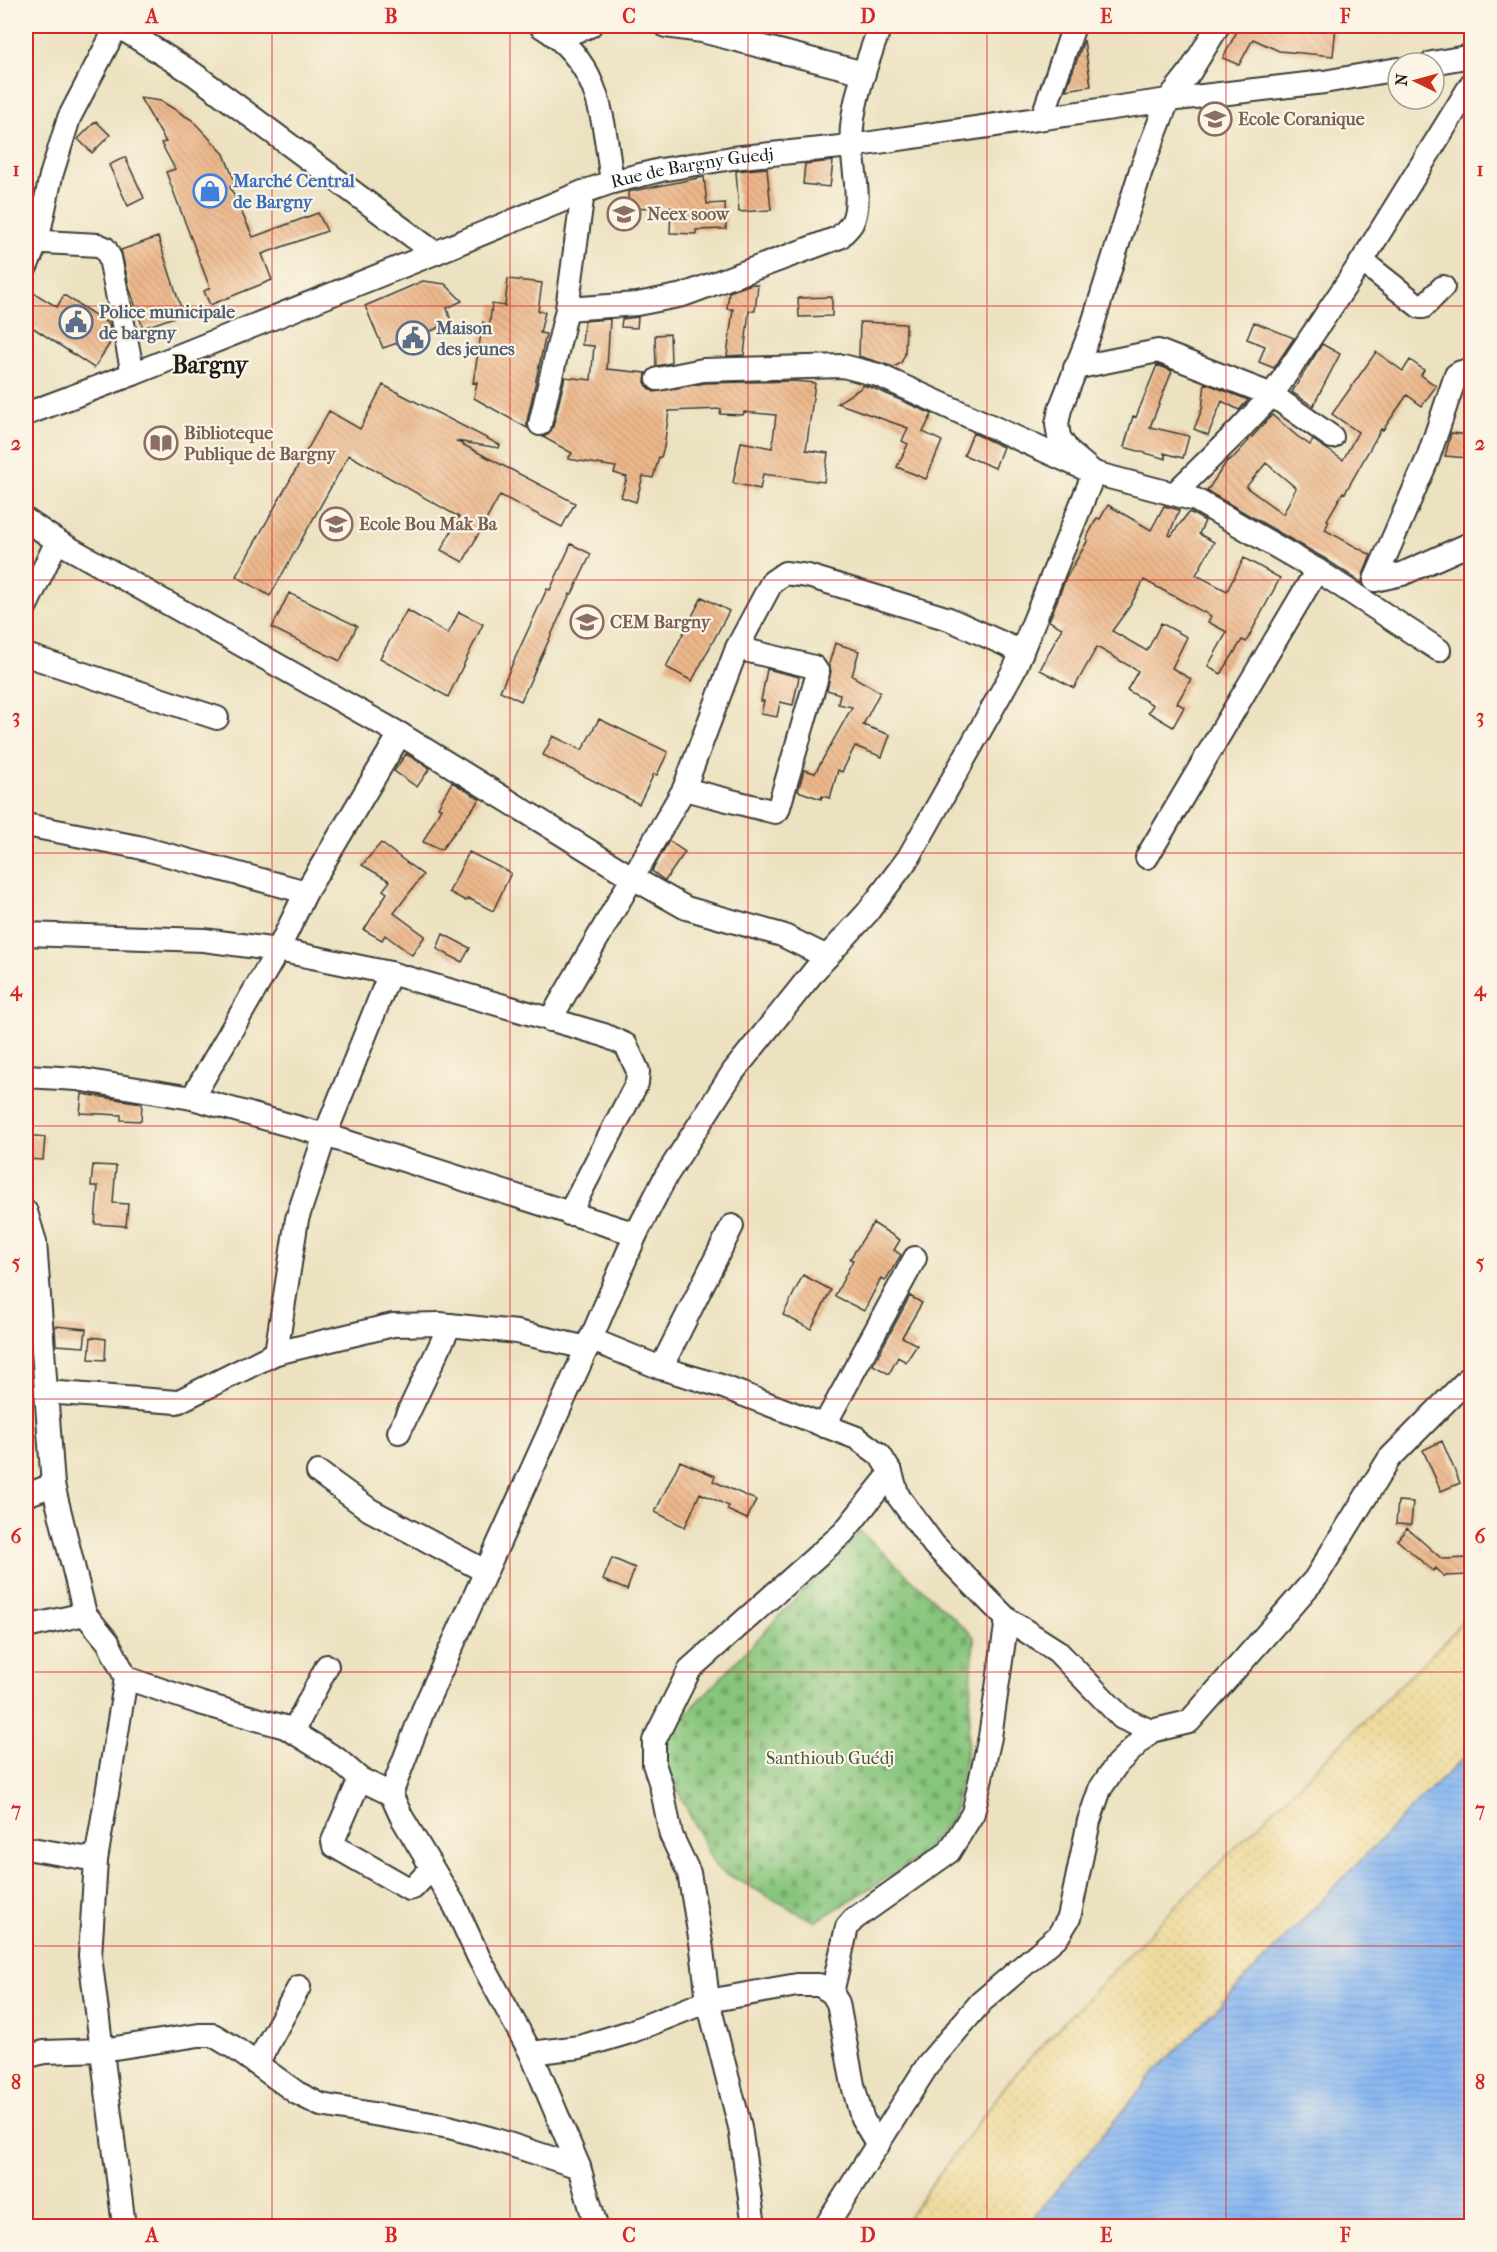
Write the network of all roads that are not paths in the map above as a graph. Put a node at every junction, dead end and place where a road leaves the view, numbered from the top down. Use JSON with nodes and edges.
{"nodes":[{"id":1,"x":118,"y":26,"type":"edge"},
{"id":2,"x":590,"y":26,"type":"edge"},
{"id":3,"x":666,"y":26,"type":"edge"},
{"id":4,"x":880,"y":26,"type":"edge"},
{"id":5,"x":1074,"y":26,"type":"edge"},
{"id":6,"x":1218,"y":26,"type":"edge"},
{"id":7,"x":550,"y":31,"type":"edge"},
{"id":8,"x":1472,"y":56,"type":"edge"},
{"id":9,"x":1446,"y":61,"type":"edge"},
{"id":10,"x":1386,"y":71,"type":"edge"},
{"id":11,"x":864,"y":73,"type":"junction"},
{"id":12,"x":1472,"y":83,"type":"edge"},
{"id":13,"x":1168,"y":100,"type":"junction"},
{"id":14,"x":1042,"y":118,"type":"junction"},
{"id":15,"x":851,"y":146,"type":"junction"},
{"id":16,"x":612,"y":182,"type":"junction"},
{"id":17,"x":583,"y":192,"type":"junction"},
{"id":18,"x":31,"y":241,"type":"edge"},
{"id":19,"x":435,"y":254,"type":"junction"},
{"id":20,"x":1362,"y":261,"type":"junction"},
{"id":21,"x":26,"y":267,"type":"edge"},
{"id":22,"x":1443,"y":287,"type":"dead end"},
{"id":23,"x":567,"y":309,"type":"junction"},
{"id":24,"x":1075,"y":368,"type":"junction"},
{"id":25,"x":133,"y":374,"type":"junction"},
{"id":26,"x":1472,"y":375,"type":"edge"},
{"id":27,"x":658,"y":379,"type":"dead end"},
{"id":28,"x":1272,"y":395,"type":"junction"},
{"id":29,"x":26,"y":414,"type":"edge"},
{"id":30,"x":540,"y":424,"type":"dead end"},
{"id":31,"x":1332,"y":437,"type":"dead end"},
{"id":32,"x":1094,"y":473,"type":"junction"},
{"id":33,"x":1174,"y":494,"type":"junction"},
{"id":34,"x":26,"y":520,"type":"edge"},
{"id":35,"x":57,"y":541,"type":"junction"},
{"id":36,"x":1472,"y":543,"type":"edge"},
{"id":37,"x":1317,"y":570,"type":"junction"},
{"id":38,"x":27,"y":600,"type":"edge"},
{"id":39,"x":737,"y":648,"type":"junction"},
{"id":40,"x":1439,"y":650,"type":"dead end"},
{"id":41,"x":1022,"y":652,"type":"junction"},
{"id":42,"x":26,"y":655,"type":"edge"},
{"id":43,"x":217,"y":718,"type":"dead end"},
{"id":44,"x":400,"y":734,"type":"junction"},
{"id":45,"x":684,"y":789,"type":"junction"},
{"id":46,"x":26,"y":825,"type":"edge"},
{"id":47,"x":1147,"y":858,"type":"dead end"},
{"id":48,"x":633,"y":878,"type":"junction"},
{"id":49,"x":306,"y":892,"type":"junction"},
{"id":50,"x":26,"y":934,"type":"edge"},
{"id":51,"x":278,"y":950,"type":"junction"},
{"id":52,"x":827,"y":957,"type":"junction"},
{"id":53,"x":390,"y":974,"type":"junction"},
{"id":54,"x":550,"y":1020,"type":"junction"},
{"id":55,"x":26,"y":1076,"type":"edge"},
{"id":56,"x":192,"y":1098,"type":"junction"},
{"id":57,"x":325,"y":1135,"type":"junction"},
{"id":58,"x":26,"y":1212,"type":"edge"},
{"id":59,"x":569,"y":1214,"type":"junction"},
{"id":60,"x":732,"y":1226,"type":"dead end"},
{"id":61,"x":636,"y":1234,"type":"junction"},
{"id":62,"x":30,"y":1242,"type":"edge"},
{"id":63,"x":915,"y":1258,"type":"dead end"},
{"id":64,"x":450,"y":1325,"type":"junction"},
{"id":65,"x":589,"y":1344,"type":"junction"},
{"id":66,"x":276,"y":1353,"type":"junction"},
{"id":67,"x":661,"y":1368,"type":"junction"},
{"id":68,"x":1472,"y":1375,"type":"edge"},
{"id":69,"x":39,"y":1379,"type":"edge"},
{"id":70,"x":824,"y":1426,"type":"junction"},
{"id":71,"x":399,"y":1432,"type":"dead end"},
{"id":72,"x":318,"y":1472,"type":"dead end"},
{"id":73,"x":891,"y":1473,"type":"junction"},
{"id":74,"x":53,"y":1485,"type":"junction"},
{"id":75,"x":26,"y":1495,"type":"edge"},
{"id":76,"x":485,"y":1571,"type":"junction"},
{"id":77,"x":85,"y":1614,"type":"junction"},
{"id":78,"x":1007,"y":1619,"type":"junction"},
{"id":79,"x":26,"y":1627,"type":"edge"},
{"id":80,"x":327,"y":1666,"type":"dead end"},
{"id":81,"x":126,"y":1678,"type":"junction"},
{"id":82,"x":1151,"y":1731,"type":"junction"},
{"id":83,"x":293,"y":1732,"type":"junction"},
{"id":84,"x":360,"y":1779,"type":"junction"},
{"id":85,"x":391,"y":1794,"type":"junction"},
{"id":86,"x":26,"y":1848,"type":"edge"},
{"id":87,"x":96,"y":1860,"type":"junction"},
{"id":88,"x":432,"y":1868,"type":"junction"},
{"id":89,"x":299,"y":1987,"type":"dead end"},
{"id":90,"x":832,"y":1993,"type":"junction"},
{"id":91,"x":708,"y":2001,"type":"junction"},
{"id":92,"x":102,"y":2050,"type":"junction"},
{"id":93,"x":531,"y":2053,"type":"junction"},
{"id":94,"x":26,"y":2056,"type":"edge"},
{"id":95,"x":257,"y":2064,"type":"junction"},
{"id":96,"x":878,"y":2145,"type":"junction"},
{"id":97,"x":579,"y":2167,"type":"junction"},
{"id":98,"x":124,"y":2226,"type":"edge"},
{"id":99,"x":596,"y":2226,"type":"edge"},
{"id":100,"x":754,"y":2226,"type":"edge"},
{"id":101,"x":826,"y":2226,"type":"edge"}],
"edges":[{"from":1,"to":18,"type":"street"},
{"from":1,"to":19,"type":"street"},
{"from":2,"to":7,"type":"street"},
{"from":3,"to":11,"type":"street"},
{"from":4,"to":11,"type":"street"},
{"from":5,"to":14,"type":"street"},
{"from":6,"to":13,"type":"street"},
{"from":7,"to":16,"type":"street"},
{"from":8,"to":9,"type":"street"},
{"from":10,"to":13,"type":"street","name":"Rue de Bargny Guedj"},
{"from":11,"to":15,"type":"street"},
{"from":12,"to":20,"type":"street"},
{"from":13,"to":14,"type":"street","name":"Rue de Bargny Guedj"},
{"from":13,"to":24,"type":"street"},
{"from":14,"to":15,"type":"street","name":"Rue de Bargny Guedj"},
{"from":15,"to":16,"type":"street","name":"Rue de Bargny Guedj"},
{"from":15,"to":23,"type":"street"},
{"from":16,"to":17,"type":"street","name":"Rue de Bargny Guedj"},
{"from":17,"to":19,"type":"street","name":"Rue de Bargny Guedj"},
{"from":17,"to":23,"type":"street"},
{"from":18,"to":21,"type":"street"},
{"from":18,"to":25,"type":"street"},
{"from":19,"to":25,"type":"street","name":"Rue de Bargny Guedj"},
{"from":20,"to":22,"type":"street"},
{"from":20,"to":28,"type":"street"},
{"from":23,"to":30,"type":"street"},
{"from":24,"to":28,"type":"street"},
{"from":24,"to":32,"type":"street"},
{"from":25,"to":29,"type":"street","name":"Rue de Bargny Guedj"},
{"from":26,"to":36,"type":"street"},
{"from":27,"to":32,"type":"street"},
{"from":28,"to":31,"type":"street"},
{"from":28,"to":33,"type":"street"},
{"from":32,"to":33,"type":"street"},
{"from":32,"to":41,"type":"street"},
{"from":33,"to":37,"type":"street"},
{"from":34,"to":35,"type":"street"},
{"from":35,"to":38,"type":"street"},
{"from":35,"to":44,"type":"street"},
{"from":37,"to":40,"type":"street"},
{"from":37,"to":47,"type":"street"},
{"from":39,"to":41,"type":"street"},
{"from":39,"to":45,"type":"street"},
{"from":39,"to":45,"type":"street"},
{"from":41,"to":52,"type":"street"},
{"from":42,"to":43,"type":"street"},
{"from":44,"to":48,"type":"street"},
{"from":44,"to":49,"type":"street"},
{"from":45,"to":48,"type":"street"},
{"from":46,"to":49,"type":"street"},
{"from":48,"to":52,"type":"street"},
{"from":48,"to":54,"type":"street"},
{"from":49,"to":51,"type":"street"},
{"from":50,"to":51,"type":"street"},
{"from":51,"to":53,"type":"street"},
{"from":51,"to":56,"type":"street"},
{"from":52,"to":61,"type":"street"},
{"from":53,"to":54,"type":"street"},
{"from":53,"to":57,"type":"street"},
{"from":54,"to":59,"type":"street"},
{"from":55,"to":56,"type":"street"},
{"from":56,"to":57,"type":"street"},
{"from":57,"to":59,"type":"street"},
{"from":57,"to":66,"type":"street"},
{"from":58,"to":62,"type":"street"},
{"from":59,"to":61,"type":"street"},
{"from":60,"to":67,"type":"street"},
{"from":61,"to":65,"type":"street"},
{"from":62,"to":69,"type":"street"},
{"from":63,"to":70,"type":"street"},
{"from":64,"to":65,"type":"street"},
{"from":64,"to":66,"type":"street"},
{"from":64,"to":71,"type":"street"},
{"from":65,"to":67,"type":"street"},
{"from":65,"to":76,"type":"street"},
{"from":66,"to":69,"type":"street"},
{"from":67,"to":70,"type":"street"},
{"from":68,"to":82,"type":"street"},
{"from":69,"to":74,"type":"street"},
{"from":70,"to":73,"type":"street"},
{"from":72,"to":76,"type":"street"},
{"from":73,"to":78,"type":"street"},
{"from":73,"to":91,"type":"street"},
{"from":74,"to":75,"type":"street"},
{"from":74,"to":77,"type":"street"},
{"from":76,"to":85,"type":"street"},
{"from":77,"to":79,"type":"street"},
{"from":77,"to":81,"type":"street"},
{"from":78,"to":82,"type":"street"},
{"from":78,"to":90,"type":"street"},
{"from":80,"to":83,"type":"street"},
{"from":81,"to":83,"type":"street"},
{"from":81,"to":87,"type":"street"},
{"from":82,"to":96,"type":"street"},
{"from":83,"to":84,"type":"street"},
{"from":84,"to":85,"type":"street"},
{"from":84,"to":88,"type":"street"},
{"from":85,"to":88,"type":"street"},
{"from":86,"to":87,"type":"street"},
{"from":87,"to":92,"type":"street"},
{"from":88,"to":93,"type":"street"},
{"from":89,"to":95,"type":"street"},
{"from":90,"to":91,"type":"street"},
{"from":90,"to":96,"type":"street"},
{"from":91,"to":93,"type":"street"},
{"from":91,"to":100,"type":"street"},
{"from":92,"to":94,"type":"street"},
{"from":92,"to":95,"type":"street"},
{"from":92,"to":98,"type":"street"},
{"from":93,"to":97,"type":"street"},
{"from":95,"to":97,"type":"street"},
{"from":96,"to":101,"type":"street"},
{"from":97,"to":99,"type":"street"}]}
